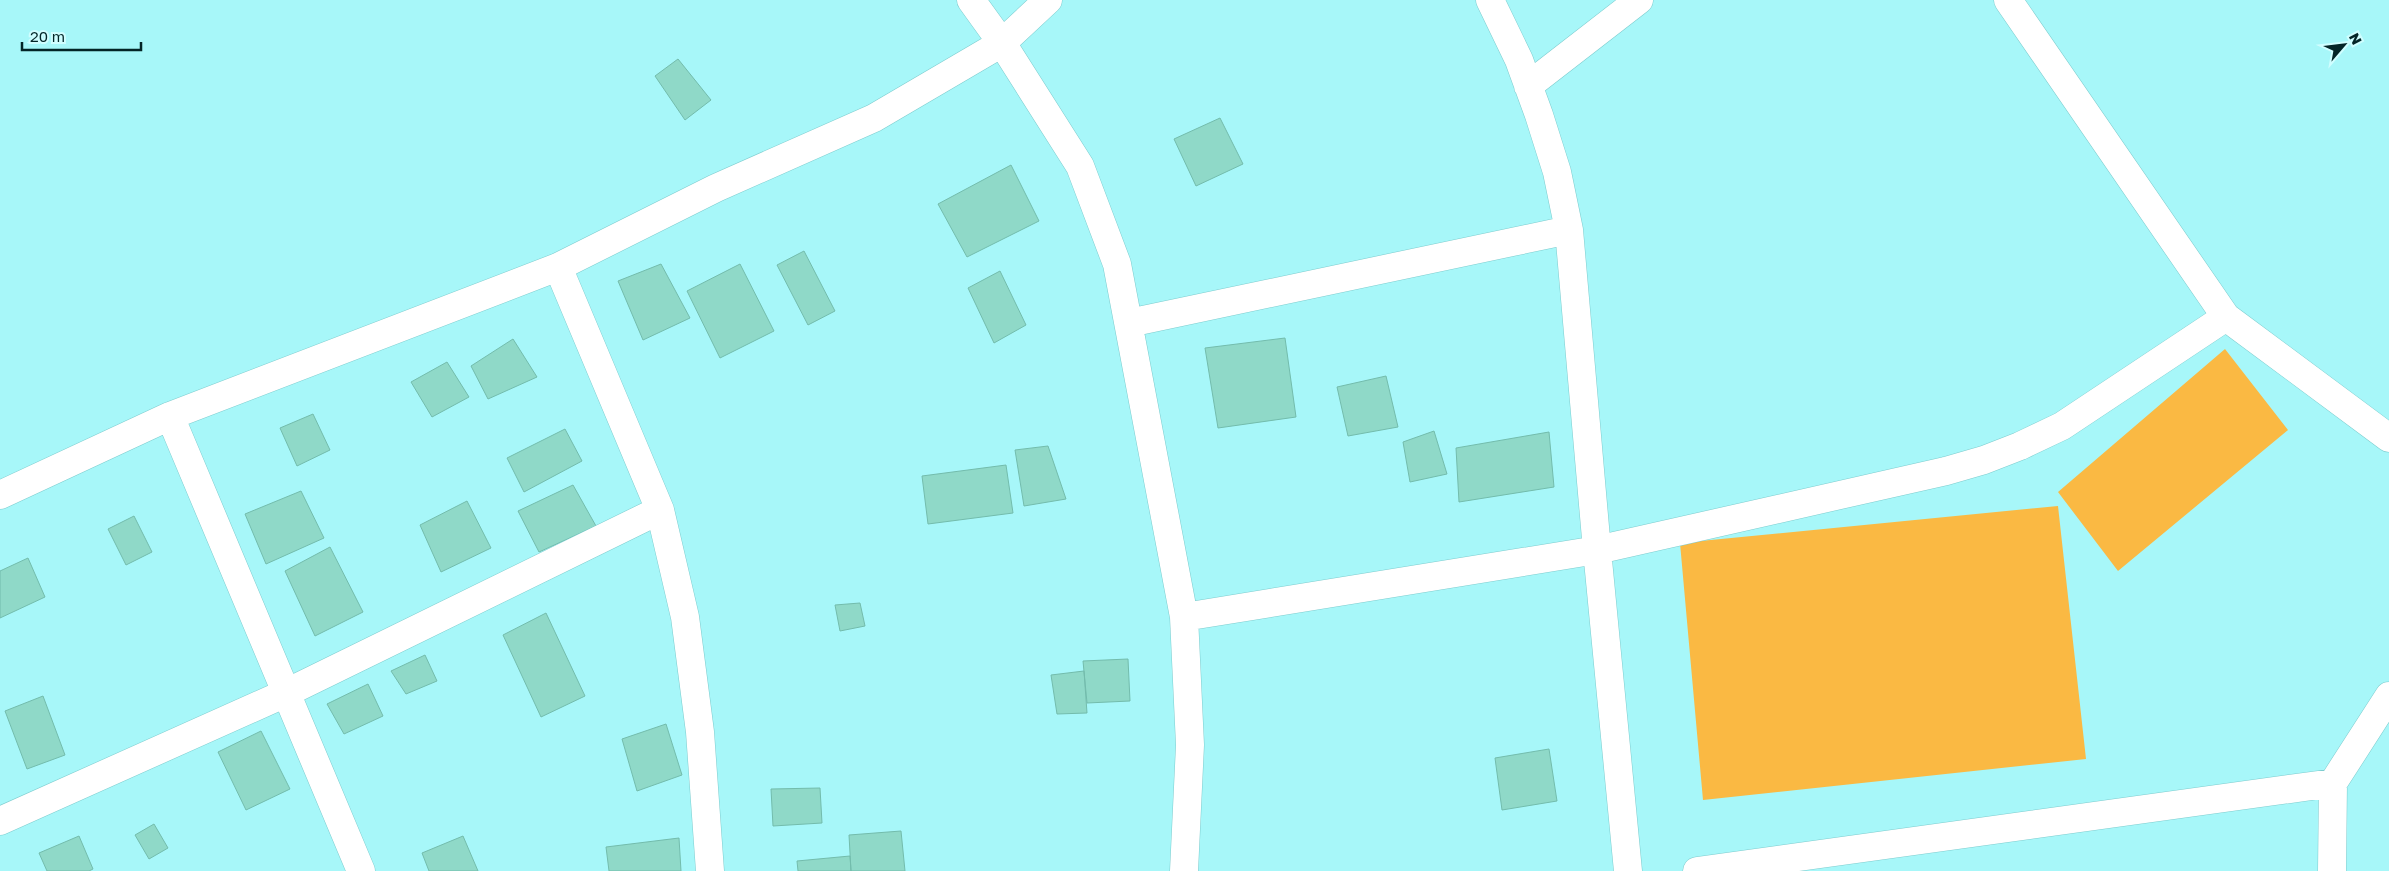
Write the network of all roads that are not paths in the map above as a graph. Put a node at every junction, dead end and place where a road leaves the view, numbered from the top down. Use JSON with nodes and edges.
{"nodes":[{"id":1,"x":971,"y":0,"type":"edge"},
{"id":2,"x":1048,"y":0,"type":"edge"},
{"id":3,"x":1490,"y":0,"type":"edge"},
{"id":4,"x":1640,"y":0,"type":"edge"},
{"id":5,"x":2008,"y":0,"type":"edge"},
{"id":6,"x":1002,"y":43,"type":"junction"},
{"id":7,"x":1528,"y":86,"type":"junction"},
{"id":8,"x":1569,"y":230,"type":"junction"},
{"id":9,"x":558,"y":266,"type":"junction"},
{"id":10,"x":2226,"y":317,"type":"junction"},
{"id":11,"x":1128,"y":323,"type":"junction"},
{"id":12,"x":170,"y":416,"type":"junction"},
{"id":13,"x":2389,"y":438,"type":"edge"},
{"id":14,"x":0,"y":495,"type":"edge"},
{"id":15,"x":660,"y":510,"type":"junction"},
{"id":16,"x":1597,"y":550,"type":"junction"},
{"id":17,"x":1184,"y":617,"type":"junction"},
{"id":18,"x":286,"y":693,"type":"junction"},
{"id":19,"x":2389,"y":696,"type":"edge"},
{"id":20,"x":2333,"y":783,"type":"junction"},
{"id":21,"x":0,"y":821,"type":"edge"},
{"id":22,"x":361,"y":871,"type":"edge"},
{"id":23,"x":710,"y":871,"type":"edge"},
{"id":24,"x":1184,"y":871,"type":"edge"},
{"id":25,"x":1628,"y":871,"type":"edge"},
{"id":26,"x":1697,"y":871,"type":"edge"},
{"id":27,"x":2332,"y":871,"type":"edge"}],
"edges":[{"from":1,"to":6,"type":"street"},
{"from":2,"to":6,"type":"street"},
{"from":3,"to":7,"type":"street"},
{"from":4,"to":7,"type":"street"},
{"from":5,"to":10,"type":"street"},
{"from":6,"to":9,"type":"street"},
{"from":6,"to":11,"type":"street"},
{"from":7,"to":8,"type":"street"},
{"from":8,"to":11,"type":"street"},
{"from":8,"to":16,"type":"street"},
{"from":9,"to":12,"type":"street"},
{"from":9,"to":15,"type":"street"},
{"from":10,"to":13,"type":"street"},
{"from":10,"to":16,"type":"street"},
{"from":11,"to":17,"type":"street"},
{"from":12,"to":14,"type":"street"},
{"from":12,"to":18,"type":"street"},
{"from":15,"to":18,"type":"street"},
{"from":15,"to":23,"type":"street"},
{"from":16,"to":17,"type":"street"},
{"from":16,"to":25,"type":"street"},
{"from":17,"to":24,"type":"street"},
{"from":18,"to":21,"type":"street"},
{"from":18,"to":22,"type":"street"},
{"from":19,"to":20,"type":"street"},
{"from":20,"to":26,"type":"street"},
{"from":20,"to":27,"type":"street"}]}
